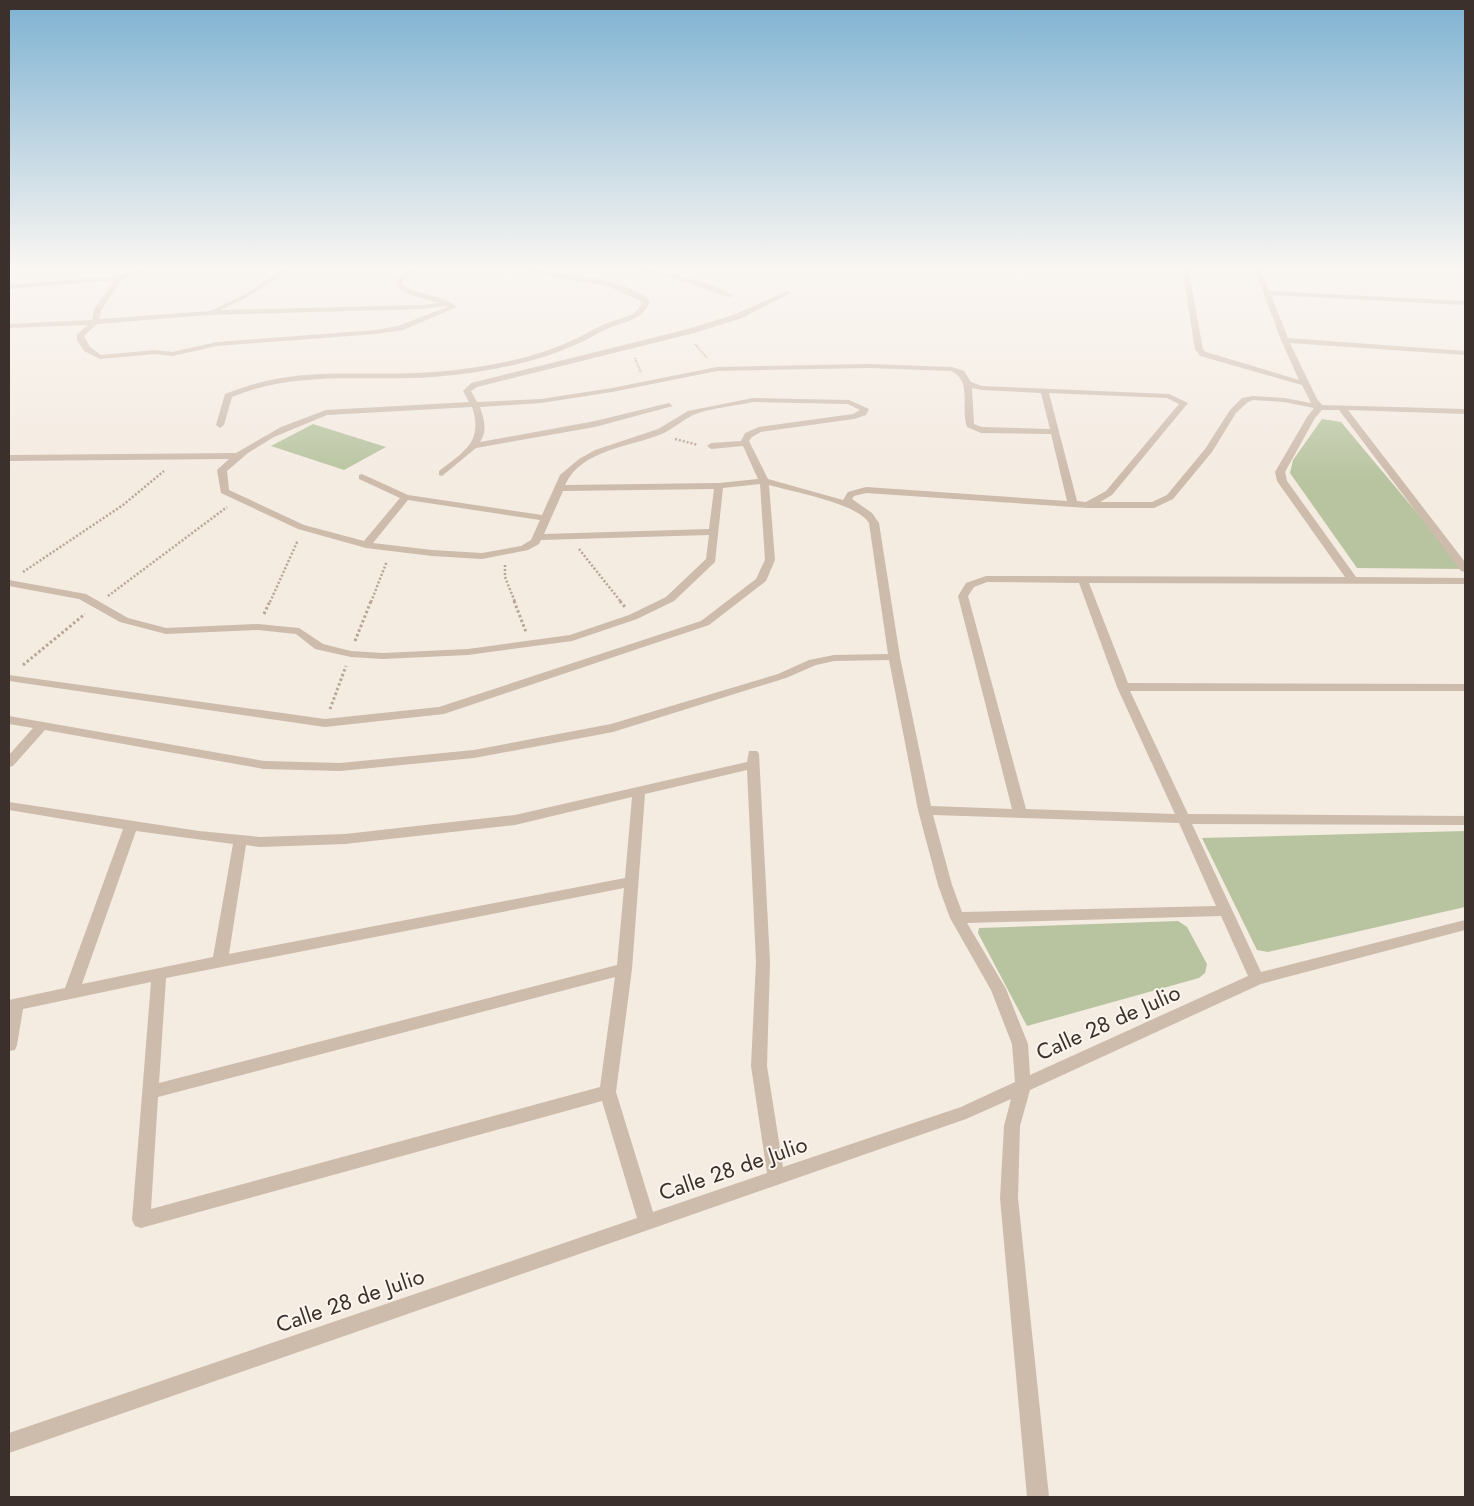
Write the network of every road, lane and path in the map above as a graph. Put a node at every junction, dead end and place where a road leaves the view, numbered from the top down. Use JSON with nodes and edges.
{"nodes":[{"id":1,"x":80,"y":338,"type":"edge"},
{"id":2,"x":293,"y":338,"type":"edge"},
{"id":3,"x":583,"y":338,"type":"edge"},
{"id":4,"x":662,"y":338,"type":"edge"},
{"id":5,"x":1197,"y":338,"type":"edge"},
{"id":6,"x":1284,"y":340,"type":"joint"},
{"id":7,"x":1465,"y":353,"type":"edge"},
{"id":8,"x":968,"y":384,"type":"junction"},
{"id":9,"x":1306,"y":384,"type":"junction"},
{"id":10,"x":1044,"y":390,"type":"junction"},
{"id":11,"x":476,"y":404,"type":"junction"},
{"id":12,"x":669,"y":406,"type":"dead end"},
{"id":13,"x":1320,"y":407,"type":"junction"},
{"id":14,"x":1341,"y":407,"type":"junction"},
{"id":15,"x":1465,"y":411,"type":"edge"},
{"id":16,"x":220,"y":425,"type":"dead end"},
{"id":17,"x":1056,"y":432,"type":"junction"},
{"id":18,"x":654,"y":434,"type":"junction"},
{"id":19,"x":746,"y":443,"type":"junction"},
{"id":20,"x":476,"y":445,"type":"junction"},
{"id":21,"x":711,"y":446,"type":"joint"},
{"id":22,"x":236,"y":456,"type":"junction"},
{"id":23,"x":9,"y":458,"type":"edge"},
{"id":24,"x":180,"y":458,"type":"junction"},
{"id":25,"x":442,"y":473,"type":"dead end"},
{"id":26,"x":362,"y":478,"type":"dead end"},
{"id":27,"x":764,"y":480,"type":"junction"},
{"id":28,"x":719,"y":486,"type":"junction"},
{"id":29,"x":559,"y":488,"type":"junction"},
{"id":30,"x":406,"y":498,"type":"junction"},
{"id":31,"x":238,"y":499,"type":"junction"},
{"id":32,"x":1073,"y":504,"type":"junction"},
{"id":33,"x":1088,"y":505,"type":"junction"},
{"id":34,"x":855,"y":506,"type":"junction"},
{"id":35,"x":546,"y":518,"type":"junction"},
{"id":36,"x":301,"y":527,"type":"junction"},
{"id":37,"x":713,"y":532,"type":"junction"},
{"id":38,"x":537,"y":536,"type":"junction"},
{"id":39,"x":569,"y":537,"type":"junction"},
{"id":40,"x":366,"y":545,"type":"junction"},
{"id":41,"x":392,"y":549,"type":"junction"},
{"id":42,"x":505,"y":552,"type":"junction"},
{"id":43,"x":1465,"y":569,"type":"edge"},
{"id":44,"x":13,"y":579,"type":"edge"},
{"id":45,"x":1083,"y":580,"type":"junction"},
{"id":46,"x":1353,"y":581,"type":"junction"},
{"id":47,"x":1465,"y":581,"type":"edge"},
{"id":48,"x":97,"y":604,"type":"junction"},
{"id":49,"x":634,"y":617,"type":"junction"},
{"id":50,"x":258,"y":627,"type":"junction"},
{"id":51,"x":531,"y":644,"type":"junction"},
{"id":52,"x":351,"y":654,"type":"junction"},
{"id":53,"x":894,"y":657,"type":"junction"},
{"id":54,"x":12,"y":674,"type":"edge"},
{"id":55,"x":1123,"y":687,"type":"junction"},
{"id":56,"x":1465,"y":687,"type":"edge"},
{"id":57,"x":9,"y":720,"type":"edge"},
{"id":58,"x":325,"y":722,"type":"junction"},
{"id":59,"x":42,"y":726,"type":"junction"},
{"id":60,"x":9,"y":763,"type":"edge"},
{"id":61,"x":639,"y":792,"type":"junction"},
{"id":62,"x":10,"y":808,"type":"edge"},
{"id":63,"x":924,"y":810,"type":"junction"},
{"id":64,"x":1020,"y":813,"type":"junction"},
{"id":65,"x":1183,"y":819,"type":"junction"},
{"id":66,"x":1465,"y":820,"type":"edge"},
{"id":67,"x":132,"y":826,"type":"junction"},
{"id":68,"x":240,"y":840,"type":"junction"},
{"id":69,"x":631,"y":882,"type":"junction"},
{"id":70,"x":1225,"y":911,"type":"junction"},
{"id":71,"x":957,"y":918,"type":"junction"},
{"id":72,"x":1465,"y":926,"type":"edge"},
{"id":73,"x":220,"y":961,"type":"junction"},
{"id":74,"x":624,"y":969,"type":"junction"},
{"id":75,"x":159,"y":975,"type":"junction"},
{"id":76,"x":1256,"y":979,"type":"junction"},
{"id":77,"x":71,"y":994,"type":"junction"},
{"id":78,"x":13,"y":1006,"type":"edge"},
{"id":79,"x":9,"y":1044,"type":"edge"},
{"id":80,"x":1023,"y":1085,"type":"junction"},
{"id":81,"x":151,"y":1092,"type":"junction"},
{"id":82,"x":608,"y":1092,"type":"junction"},
{"id":83,"x":776,"y":1176,"type":"junction"},
{"id":84,"x":647,"y":1221,"type":"junction"},
{"id":85,"x":9,"y":1442,"type":"edge"},
{"id":86,"x":1038,"y":1497,"type":"edge"}],
"edges":[{"from":1,"to":2,"type":"street"},
{"from":3,"to":16,"type":"street"},
{"from":4,"to":11,"type":"street"},
{"from":5,"to":9,"type":"street"},
{"from":6,"to":7,"type":"street"},
{"from":6,"to":9,"type":"street"},
{"from":8,"to":10,"type":"street"},
{"from":8,"to":11,"type":"street"},
{"from":8,"to":17,"type":"street"},
{"from":9,"to":13,"type":"street"},
{"from":10,"to":17,"type":"street"},
{"from":10,"to":33,"type":"street"},
{"from":11,"to":20,"type":"street"},
{"from":11,"to":22,"type":"street"},
{"from":12,"to":20,"type":"street"},
{"from":13,"to":14,"type":"street"},
{"from":13,"to":33,"type":"street"},
{"from":13,"to":46,"type":"street"},
{"from":14,"to":15,"type":"street"},
{"from":14,"to":43,"type":"street"},
{"from":17,"to":32,"type":"street"},
{"from":18,"to":19,"type":"street"},
{"from":18,"to":21,"type":"path"},
{"from":18,"to":29,"type":"street"},
{"from":19,"to":21,"type":"street"},
{"from":19,"to":27,"type":"street"},
{"from":20,"to":25,"type":"street"},
{"from":22,"to":24,"type":"street"},
{"from":22,"to":31,"type":"street"},
{"from":23,"to":24,"type":"street"},
{"from":24,"to":44,"type":"path"},
{"from":26,"to":30,"type":"street"},
{"from":27,"to":28,"type":"street"},
{"from":27,"to":34,"type":"street"},
{"from":27,"to":58,"type":"street"},
{"from":28,"to":29,"type":"street"},
{"from":28,"to":37,"type":"street"},
{"from":29,"to":35,"type":"street"},
{"from":30,"to":35,"type":"street"},
{"from":30,"to":40,"type":"street"},
{"from":31,"to":36,"type":"street"},
{"from":31,"to":48,"type":"path"},
{"from":32,"to":33,"type":"street"},
{"from":32,"to":34,"type":"street"},
{"from":34,"to":53,"type":"street"},
{"from":35,"to":38,"type":"street"},
{"from":36,"to":40,"type":"street"},
{"from":36,"to":50,"type":"path"},
{"from":37,"to":39,"type":"street"},
{"from":37,"to":49,"type":"street"},
{"from":38,"to":39,"type":"street"},
{"from":38,"to":42,"type":"street"},
{"from":39,"to":49,"type":"path"},
{"from":40,"to":41,"type":"street"},
{"from":41,"to":42,"type":"street"},
{"from":41,"to":52,"type":"path"},
{"from":42,"to":51,"type":"path"},
{"from":44,"to":48,"type":"street"},
{"from":45,"to":46,"type":"street"},
{"from":45,"to":55,"type":"street"},
{"from":45,"to":64,"type":"street"},
{"from":46,"to":47,"type":"street"},
{"from":48,"to":50,"type":"street"},
{"from":48,"to":54,"type":"path"},
{"from":49,"to":51,"type":"street"},
{"from":50,"to":52,"type":"street"},
{"from":51,"to":52,"type":"street"},
{"from":52,"to":58,"type":"path"},
{"from":53,"to":59,"type":"street"},
{"from":53,"to":63,"type":"street"},
{"from":54,"to":58,"type":"street"},
{"from":55,"to":56,"type":"street"},
{"from":55,"to":65,"type":"street"},
{"from":57,"to":59,"type":"street"},
{"from":59,"to":60,"type":"street"},
{"from":61,"to":68,"type":"street"},
{"from":61,"to":69,"type":"street"},
{"from":61,"to":83,"type":"street"},
{"from":62,"to":67,"type":"street"},
{"from":63,"to":64,"type":"street"},
{"from":63,"to":71,"type":"street"},
{"from":64,"to":65,"type":"street"},
{"from":65,"to":66,"type":"street"},
{"from":65,"to":70,"type":"street"},
{"from":67,"to":68,"type":"street"},
{"from":67,"to":77,"type":"street"},
{"from":68,"to":73,"type":"street"},
{"from":69,"to":73,"type":"street"},
{"from":69,"to":74,"type":"street"},
{"from":70,"to":71,"type":"street"},
{"from":70,"to":76,"type":"street"},
{"from":71,"to":80,"type":"street"},
{"from":72,"to":76,"type":"street","name":"Calle 28 de Julio"},
{"from":73,"to":75,"type":"street"},
{"from":74,"to":81,"type":"street"},
{"from":74,"to":82,"type":"street"},
{"from":75,"to":77,"type":"street"},
{"from":75,"to":81,"type":"street"},
{"from":76,"to":80,"type":"street","name":"Calle 28 de Julio"},
{"from":77,"to":78,"type":"street"},
{"from":78,"to":79,"type":"street"},
{"from":80,"to":83,"type":"street","name":"Calle 28 de Julio"},
{"from":80,"to":86,"type":"street"},
{"from":81,"to":82,"type":"street"},
{"from":82,"to":84,"type":"street"},
{"from":83,"to":84,"type":"street","name":"Calle 28 de Julio"},
{"from":84,"to":85,"type":"street","name":"Calle 28 de Julio"}]}
